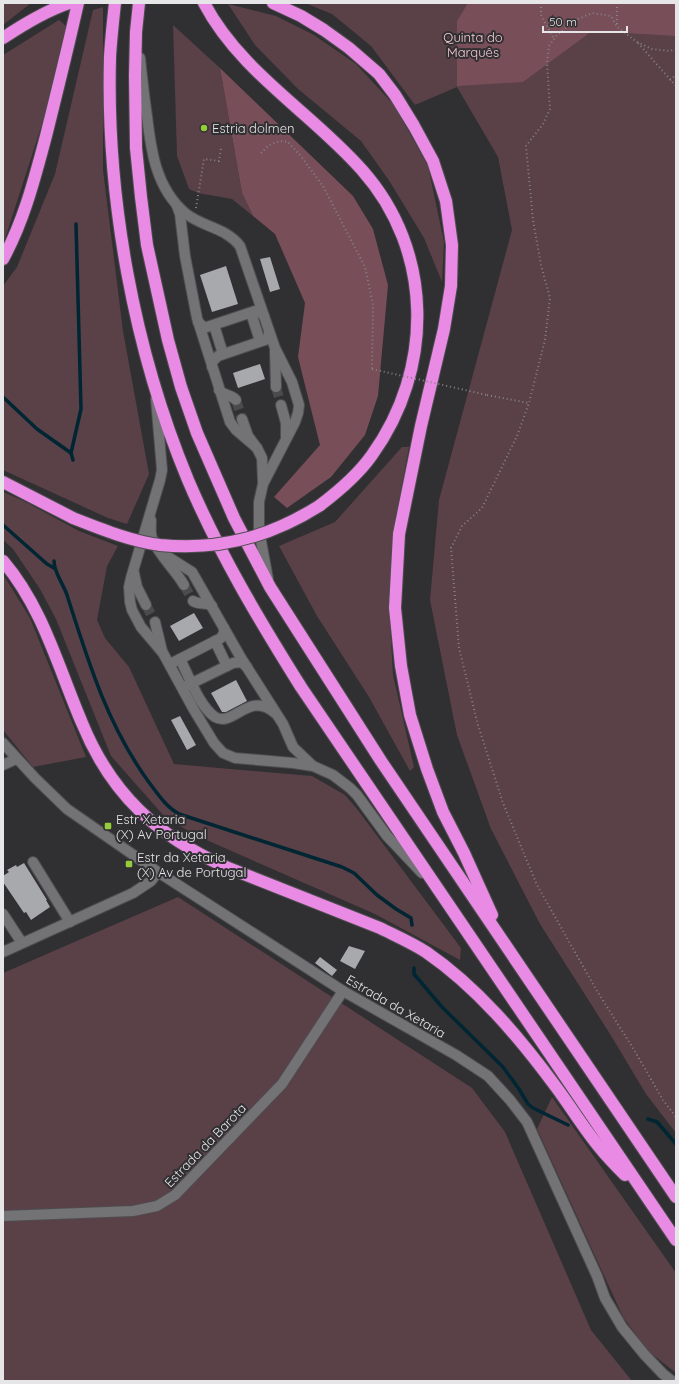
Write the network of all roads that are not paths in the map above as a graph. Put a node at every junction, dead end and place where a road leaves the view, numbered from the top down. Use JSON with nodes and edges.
{"nodes":[{"id":1,"x":69,"y":3,"type":"edge"},
{"id":2,"x":78,"y":3,"type":"edge"},
{"id":3,"x":115,"y":3,"type":"edge"},
{"id":4,"x":139,"y":3,"type":"edge"},
{"id":5,"x":204,"y":3,"type":"edge"},
{"id":6,"x":274,"y":3,"type":"edge"},
{"id":7,"x":136,"y":32,"type":"junction"},
{"id":8,"x":3,"y":38,"type":"edge"},
{"id":9,"x":175,"y":202,"type":"junction"},
{"id":10,"x":3,"y":258,"type":"edge"},
{"id":11,"x":251,"y":313,"type":"junction"},
{"id":12,"x":264,"y":316,"type":"junction"},
{"id":13,"x":198,"y":322,"type":"junction"},
{"id":14,"x":214,"y":325,"type":"junction"},
{"id":15,"x":270,"y":332,"type":"junction"},
{"id":16,"x":260,"y":342,"type":"junction"},
{"id":17,"x":275,"y":348,"type":"junction"},
{"id":18,"x":222,"y":354,"type":"junction"},
{"id":19,"x":212,"y":367,"type":"junction"},
{"id":20,"x":276,"y":387,"type":"tunnel mouth"},
{"id":21,"x":156,"y":389,"type":"junction"},
{"id":22,"x":219,"y":390,"type":"junction"},
{"id":23,"x":236,"y":400,"type":"tunnel mouth"},
{"id":24,"x":281,"y":406,"type":"tunnel mouth"},
{"id":25,"x":242,"y":419,"type":"tunnel mouth"},
{"id":26,"x":285,"y":441,"type":"junction"},
{"id":27,"x":257,"y":448,"type":"junction"},
{"id":28,"x":3,"y":482,"type":"edge"},
{"id":29,"x":263,"y":484,"type":"junction"},
{"id":30,"x":151,"y":508,"type":"junction"},
{"id":31,"x":158,"y":549,"type":"junction"},
{"id":32,"x":3,"y":560,"type":"edge"},
{"id":33,"x":134,"y":569,"type":"junction"},
{"id":34,"x":184,"y":585,"type":"tunnel mouth"},
{"id":35,"x":270,"y":587,"type":"junction"},
{"id":36,"x":193,"y":601,"type":"dead end"},
{"id":37,"x":146,"y":604,"type":"tunnel mouth"},
{"id":38,"x":212,"y":606,"type":"junction"},
{"id":39,"x":155,"y":622,"type":"tunnel mouth"},
{"id":40,"x":224,"y":628,"type":"junction"},
{"id":41,"x":215,"y":641,"type":"junction"},
{"id":42,"x":163,"y":653,"type":"junction"},
{"id":43,"x":180,"y":659,"type":"junction"},
{"id":44,"x":227,"y":666,"type":"junction"},
{"id":45,"x":247,"y":667,"type":"junction"},
{"id":46,"x":173,"y":670,"type":"junction"},
{"id":47,"x":180,"y":683,"type":"junction"},
{"id":48,"x":192,"y":684,"type":"junction"},
{"id":49,"x":276,"y":714,"type":"junction"},
{"id":50,"x":3,"y":743,"type":"edge"},
{"id":51,"x":16,"y":759,"type":"junction"},
{"id":52,"x":3,"y":765,"type":"edge"},
{"id":53,"x":313,"y":766,"type":"junction"},
{"id":54,"x":33,"y":862,"type":"dead end"},
{"id":55,"x":158,"y":872,"type":"junction"},
{"id":56,"x":435,"y":886,"type":"junction"},
{"id":57,"x":3,"y":914,"type":"edge"},
{"id":58,"x":70,"y":922,"type":"junction"},
{"id":59,"x":22,"y":943,"type":"junction"},
{"id":60,"x":507,"y":947,"type":"junction"},
{"id":61,"x":3,"y":952,"type":"edge"},
{"id":62,"x":343,"y":992,"type":"junction"},
{"id":63,"x":676,"y":1197,"type":"edge"},
{"id":64,"x":651,"y":1203,"type":"junction"},
{"id":65,"x":3,"y":1216,"type":"edge"},
{"id":66,"x":676,"y":1240,"type":"edge"},
{"id":67,"x":672,"y":1381,"type":"edge"}],
"edges":[{"from":1,"to":8,"type":"highway"},
{"from":2,"to":10,"type":"highway"},
{"from":3,"to":21,"type":"highway"},
{"from":4,"to":7,"type":"highway"},
{"from":5,"to":28,"type":"highway","bridge":true},
{"from":6,"to":60,"type":"highway"},
{"from":7,"to":9,"type":"street"},
{"from":7,"to":35,"type":"highway"},
{"from":9,"to":12,"type":"street"},
{"from":9,"to":13,"type":"street"},
{"from":11,"to":12,"type":"street"},
{"from":11,"to":14,"type":"street"},
{"from":11,"to":16,"type":"street"},
{"from":12,"to":15,"type":"street"},
{"from":13,"to":14,"type":"street"},
{"from":13,"to":19,"type":"street"},
{"from":14,"to":18,"type":"street"},
{"from":15,"to":16,"type":"street"},
{"from":15,"to":17,"type":"street"},
{"from":16,"to":18,"type":"street"},
{"from":17,"to":20,"type":"street"},
{"from":17,"to":26,"type":"street"},
{"from":18,"to":19,"type":"street"},
{"from":19,"to":22,"type":"street"},
{"from":21,"to":30,"type":"street"},
{"from":21,"to":56,"type":"highway"},
{"from":22,"to":23,"type":"street"},
{"from":22,"to":27,"type":"street"},
{"from":24,"to":26,"type":"street"},
{"from":25,"to":27,"type":"street"},
{"from":26,"to":29,"type":"street"},
{"from":27,"to":29,"type":"street"},
{"from":29,"to":35,"type":"street"},
{"from":30,"to":31,"type":"street"},
{"from":30,"to":33,"type":"street"},
{"from":31,"to":34,"type":"street"},
{"from":31,"to":38,"type":"street"},
{"from":32,"to":64,"type":"highway"},
{"from":33,"to":37,"type":"street"},
{"from":33,"to":42,"type":"street"},
{"from":35,"to":60,"type":"highway"},
{"from":36,"to":38,"type":"street"},
{"from":38,"to":40,"type":"street"},
{"from":39,"to":42,"type":"street"},
{"from":40,"to":41,"type":"street"},
{"from":40,"to":45,"type":"street"},
{"from":41,"to":43,"type":"street"},
{"from":41,"to":44,"type":"street"},
{"from":42,"to":46,"type":"street"},
{"from":43,"to":46,"type":"street"},
{"from":43,"to":48,"type":"street"},
{"from":44,"to":45,"type":"street"},
{"from":44,"to":48,"type":"street"},
{"from":45,"to":49,"type":"street"},
{"from":46,"to":47,"type":"street"},
{"from":47,"to":48,"type":"street"},
{"from":47,"to":53,"type":"street"},
{"from":48,"to":49,"type":"street"},
{"from":49,"to":53,"type":"street"},
{"from":50,"to":51,"type":"street","name":"Estrada da Xetaria"},
{"from":51,"to":52,"type":"street"},
{"from":51,"to":55,"type":"street","name":"Estrada da Xetaria"},
{"from":53,"to":56,"type":"street"},
{"from":54,"to":58,"type":"street"},
{"from":55,"to":58,"type":"street"},
{"from":55,"to":62,"type":"street","name":"Estrada da Xetaria"},
{"from":56,"to":64,"type":"highway"},
{"from":57,"to":59,"type":"street"},
{"from":58,"to":59,"type":"street"},
{"from":59,"to":61,"type":"street"},
{"from":60,"to":63,"type":"highway"},
{"from":62,"to":65,"type":"street","name":"Estrada da Barota"},
{"from":62,"to":67,"type":"street","name":"Estrada da Xetaria"},
{"from":64,"to":66,"type":"highway"}]}
